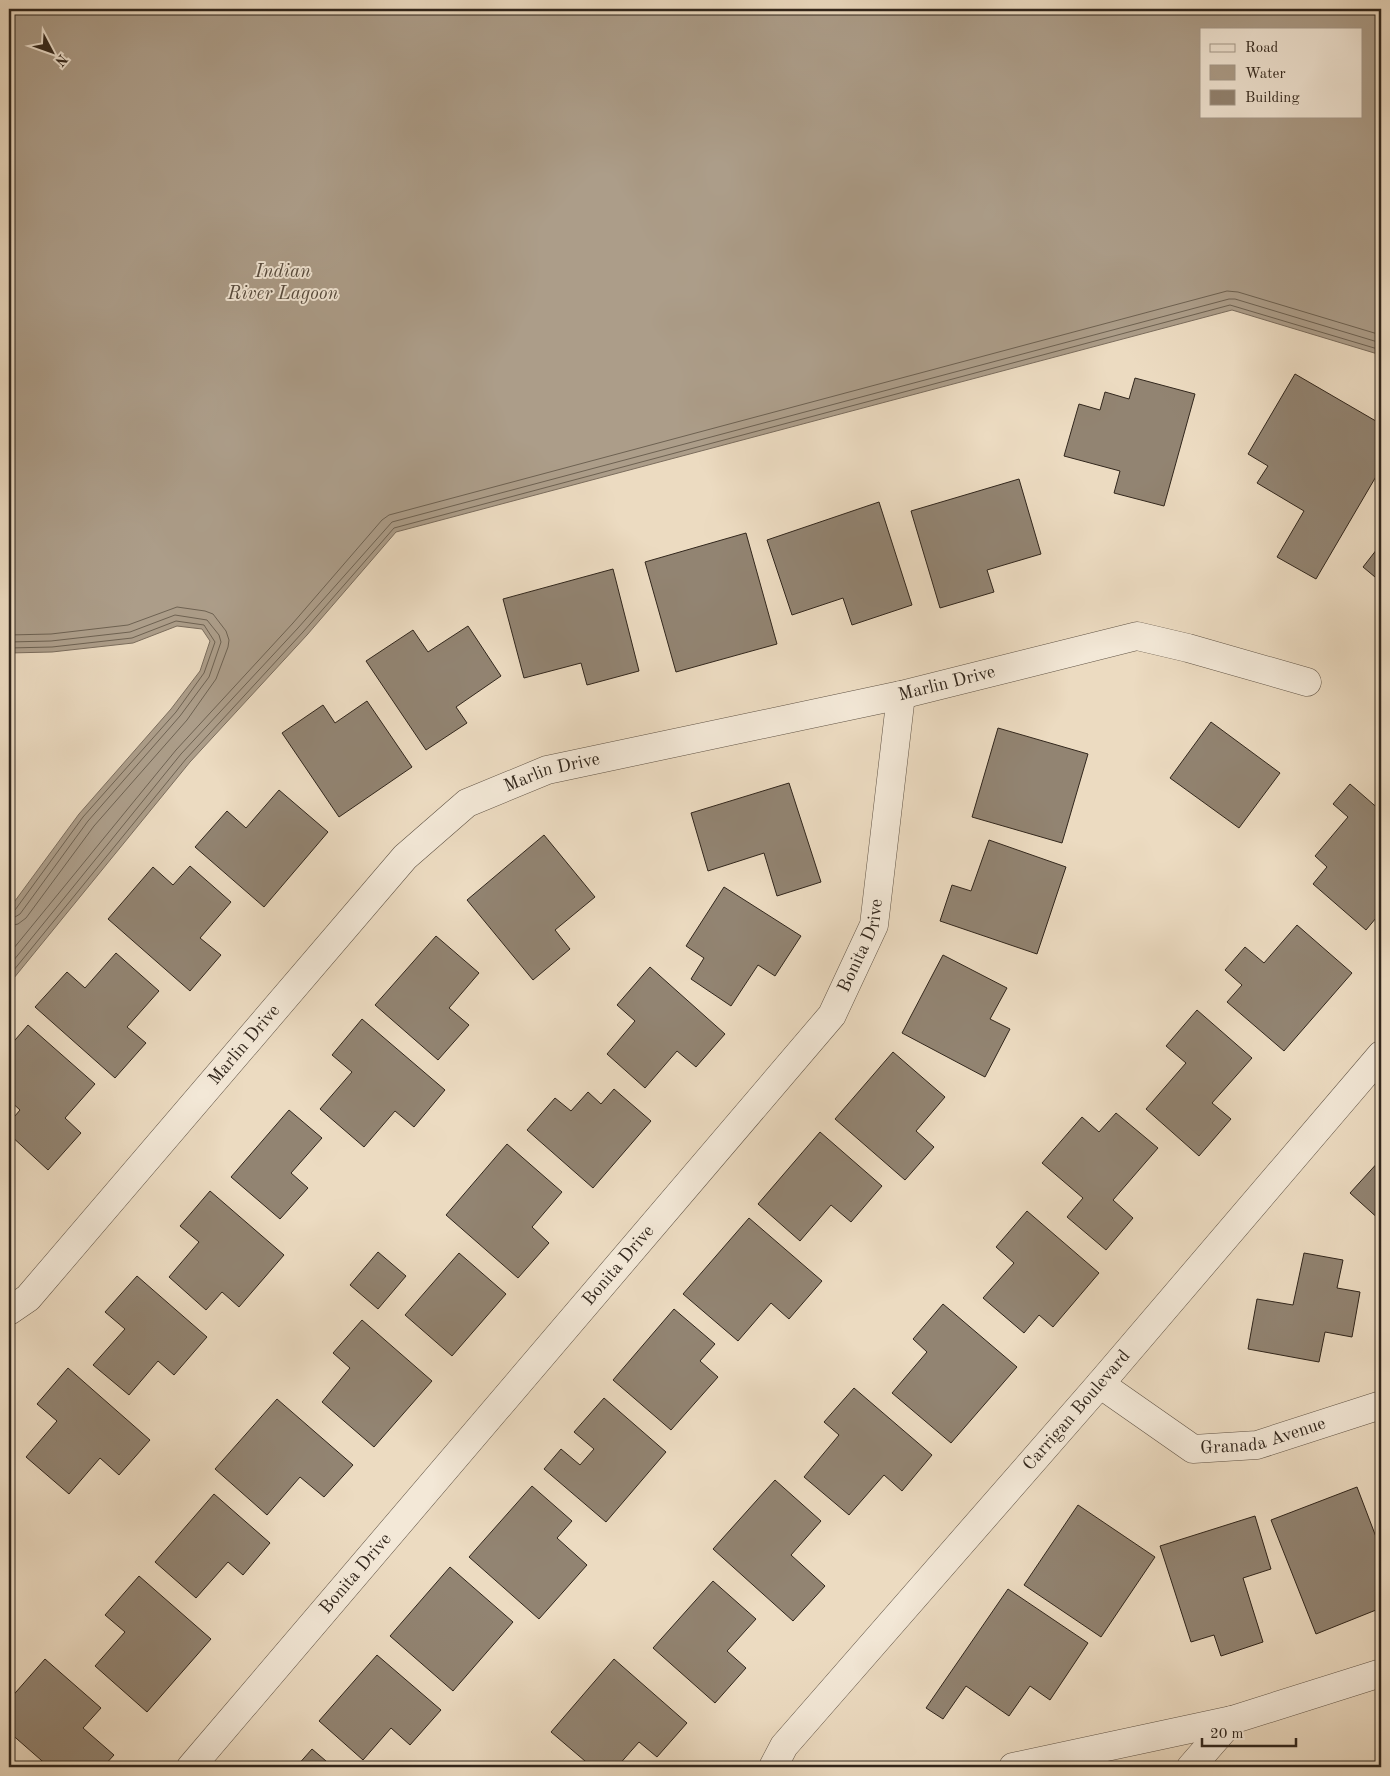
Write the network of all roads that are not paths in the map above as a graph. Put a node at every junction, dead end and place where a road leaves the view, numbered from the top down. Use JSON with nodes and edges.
{"nodes":[{"id":1,"x":1307,"y":682,"type":"dead end"},
{"id":2,"x":901,"y":695,"type":"junction"},
{"id":3,"x":1381,"y":1055,"type":"edge"},
{"id":4,"x":9,"y":1311,"type":"edge"},
{"id":5,"x":1100,"y":1384,"type":"junction"},
{"id":6,"x":1381,"y":1405,"type":"edge"},
{"id":7,"x":1381,"y":1673,"type":"edge"},
{"id":8,"x":1232,"y":1720,"type":"junction"},
{"id":9,"x":191,"y":1767,"type":"edge"},
{"id":10,"x":773,"y":1767,"type":"edge"},
{"id":11,"x":1013,"y":1767,"type":"edge"},
{"id":12,"x":1191,"y":1767,"type":"edge"}],
"edges":[{"from":1,"to":2,"type":"street","name":"Marlin Drive"},
{"from":2,"to":4,"type":"street","name":"Marlin Drive"},
{"from":2,"to":9,"type":"street","name":"Bonita Drive"},
{"from":3,"to":5,"type":"street","name":"Carrigan Boulevard"},
{"from":5,"to":6,"type":"street","name":"Granada Avenue"},
{"from":5,"to":10,"type":"street","name":"Carrigan Boulevard"},
{"from":7,"to":8,"type":"street"},
{"from":8,"to":11,"type":"street"},
{"from":8,"to":12,"type":"street"}]}
